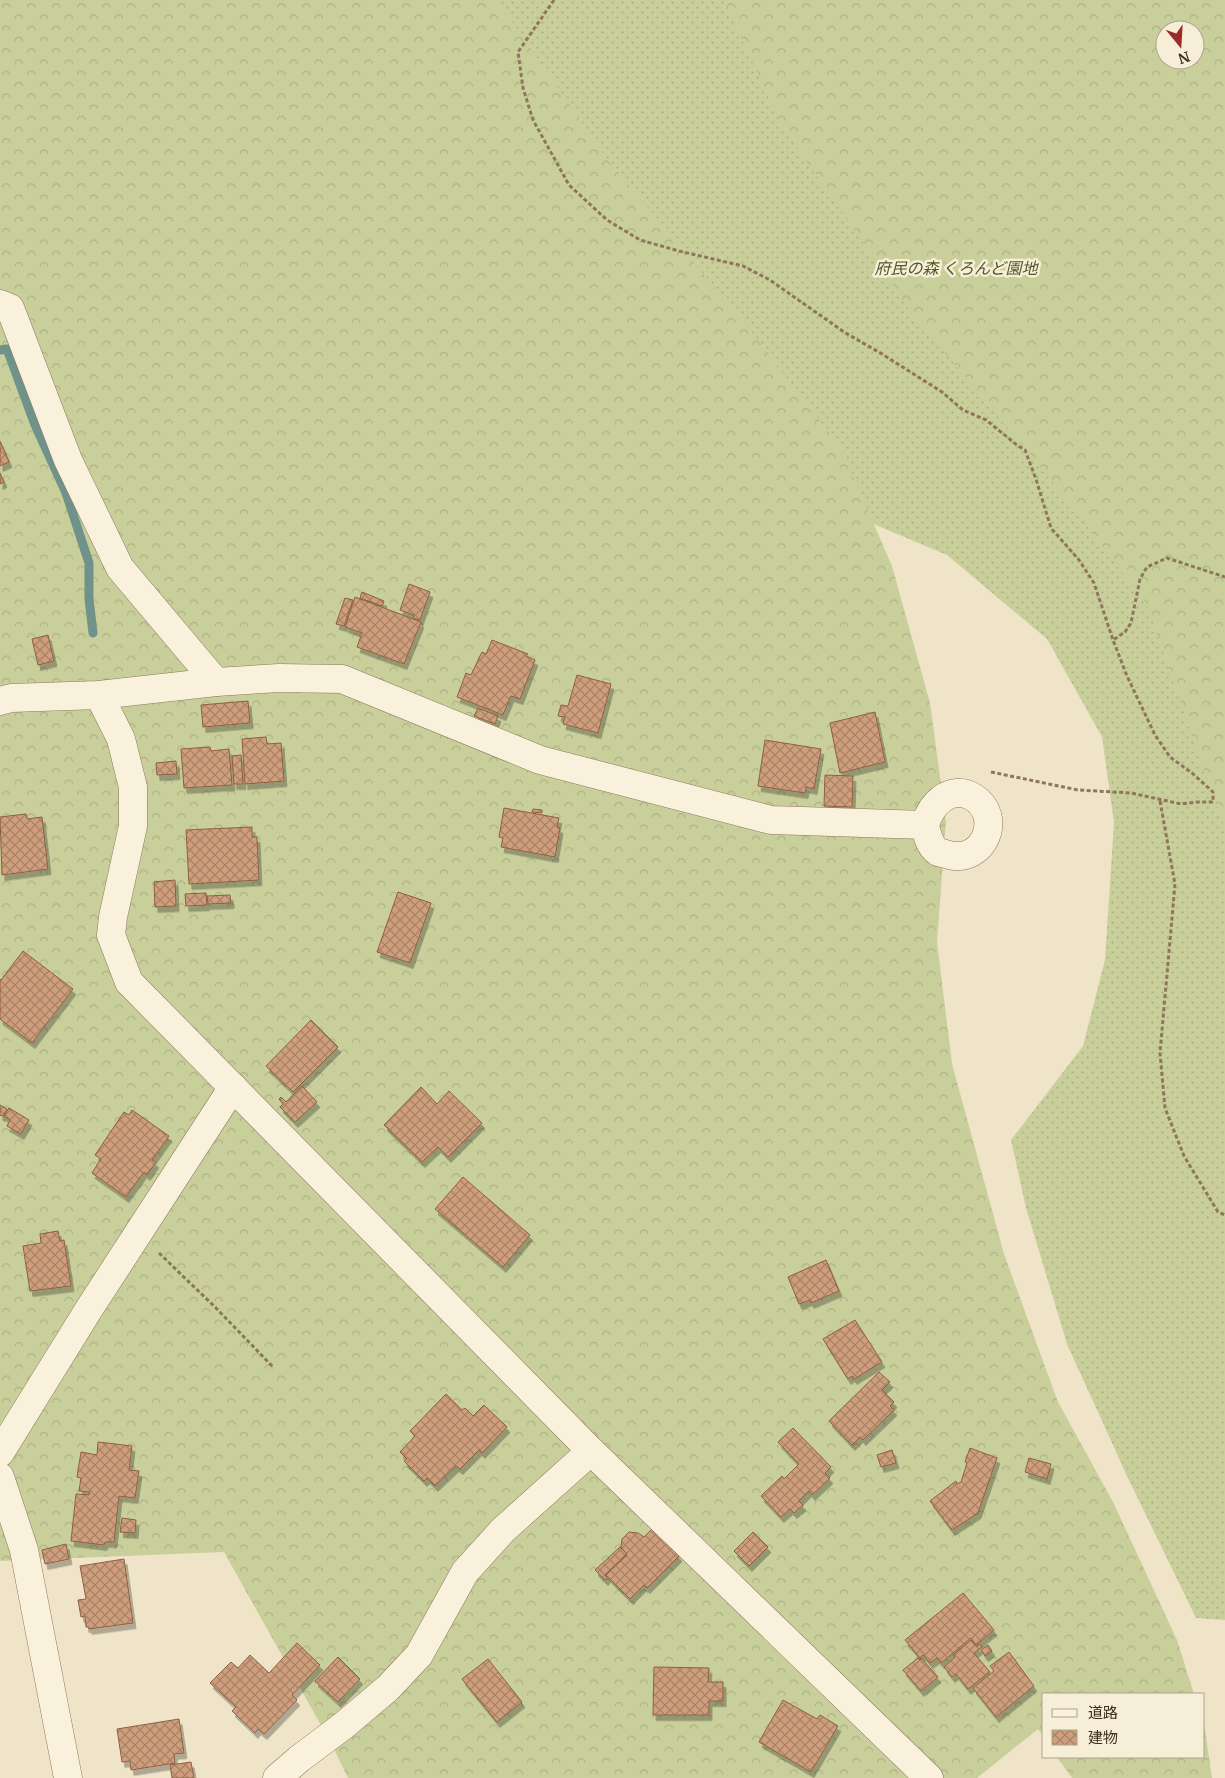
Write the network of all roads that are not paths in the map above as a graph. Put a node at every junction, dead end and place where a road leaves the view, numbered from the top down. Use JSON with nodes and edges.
{"nodes":[{"id":1,"x":0,"y":304,"type":"edge"},
{"id":2,"x":216,"y":682,"type":"junction"},
{"id":3,"x":99,"y":695,"type":"junction"},
{"id":4,"x":0,"y":701,"type":"edge"},
{"id":5,"x":925,"y":825,"type":"junction"},
{"id":6,"x":233,"y":1087,"type":"junction"},
{"id":7,"x":591,"y":1451,"type":"junction"},
{"id":8,"x":0,"y":1453,"type":"edge"},
{"id":9,"x":0,"y":1477,"type":"edge"},
{"id":10,"x":68,"y":1778,"type":"edge"},
{"id":11,"x":278,"y":1778,"type":"edge"},
{"id":12,"x":929,"y":1778,"type":"edge"}],
"edges":[{"from":1,"to":2,"type":"street"},
{"from":2,"to":3,"type":"street"},
{"from":2,"to":5,"type":"street"},
{"from":3,"to":4,"type":"street"},
{"from":3,"to":6,"type":"street"},
{"from":5,"to":5,"type":"street"},
{"from":6,"to":7,"type":"street"},
{"from":6,"to":8,"type":"street"},
{"from":7,"to":11,"type":"street"},
{"from":7,"to":12,"type":"street"},
{"from":9,"to":10,"type":"street"}]}
